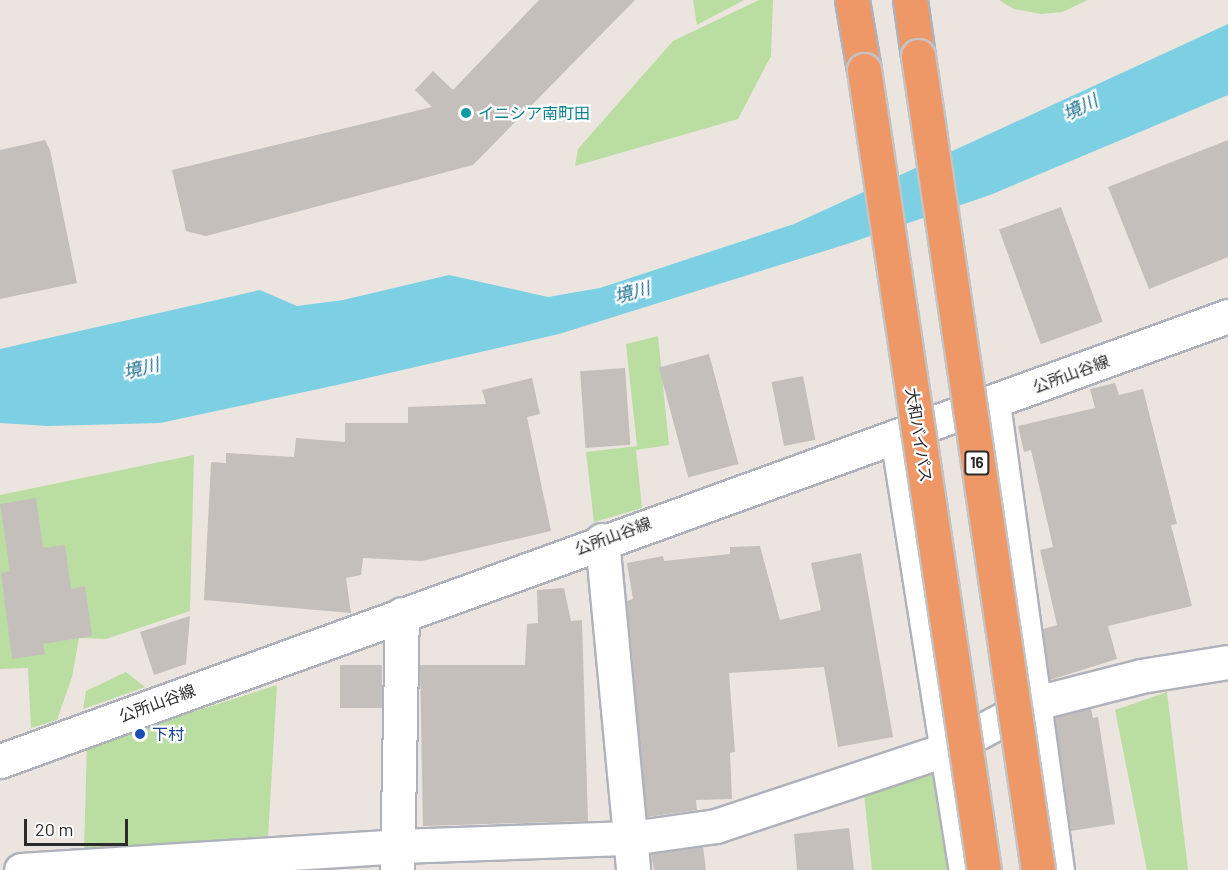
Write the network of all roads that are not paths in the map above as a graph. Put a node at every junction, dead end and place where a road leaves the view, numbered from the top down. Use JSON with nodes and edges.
{"nodes":[{"id":1,"x":852,"y":0,"type":"edge"},
{"id":2,"x":910,"y":0,"type":"edge"},
{"id":3,"x":1228,"y":316,"type":"edge"},
{"id":4,"x":993,"y":403,"type":"junction"},
{"id":5,"x":897,"y":436,"type":"junction"},
{"id":6,"x":602,"y":540,"type":"junction"},
{"id":7,"x":402,"y":614,"type":"junction"},
{"id":8,"x":1228,"y":662,"type":"edge"},
{"id":9,"x":1032,"y":704,"type":"junction"},
{"id":10,"x":947,"y":748,"type":"junction"},
{"id":11,"x":0,"y":761,"type":"edge"},
{"id":12,"x":632,"y":854,"type":"edge"},
{"id":13,"x":397,"y":858,"type":"edge"},
{"id":14,"x":175,"y":865,"type":"edge"},
{"id":15,"x":21,"y":870,"type":"edge"},
{"id":16,"x":966,"y":870,"type":"edge"},
{"id":17,"x":984,"y":870,"type":"edge"},
{"id":18,"x":1038,"y":870,"type":"edge"},
{"id":19,"x":1057,"y":870,"type":"edge"}],
"edges":[{"from":1,"to":17,"type":"highway","name":"大和バイパス","bridge":true},
{"from":2,"to":18,"type":"highway","number":"16","bridge":true},
{"from":3,"to":4,"type":"street","name":"公所山谷線"},
{"from":4,"to":5,"type":"street","name":"公所山谷線"},
{"from":4,"to":9,"type":"street"},
{"from":5,"to":6,"type":"street","name":"公所山谷線"},
{"from":5,"to":10,"type":"street"},
{"from":6,"to":7,"type":"street","name":"公所山谷線"},
{"from":6,"to":12,"type":"street"},
{"from":7,"to":11,"type":"street","name":"公所山谷線"},
{"from":7,"to":13,"type":"street"},
{"from":8,"to":9,"type":"street"},
{"from":9,"to":10,"type":"street"},
{"from":9,"to":19,"type":"street"},
{"from":10,"to":12,"type":"street"},
{"from":10,"to":16,"type":"street"},
{"from":12,"to":13,"type":"street"},
{"from":13,"to":14,"type":"street"},
{"from":14,"to":15,"type":"street"}]}
